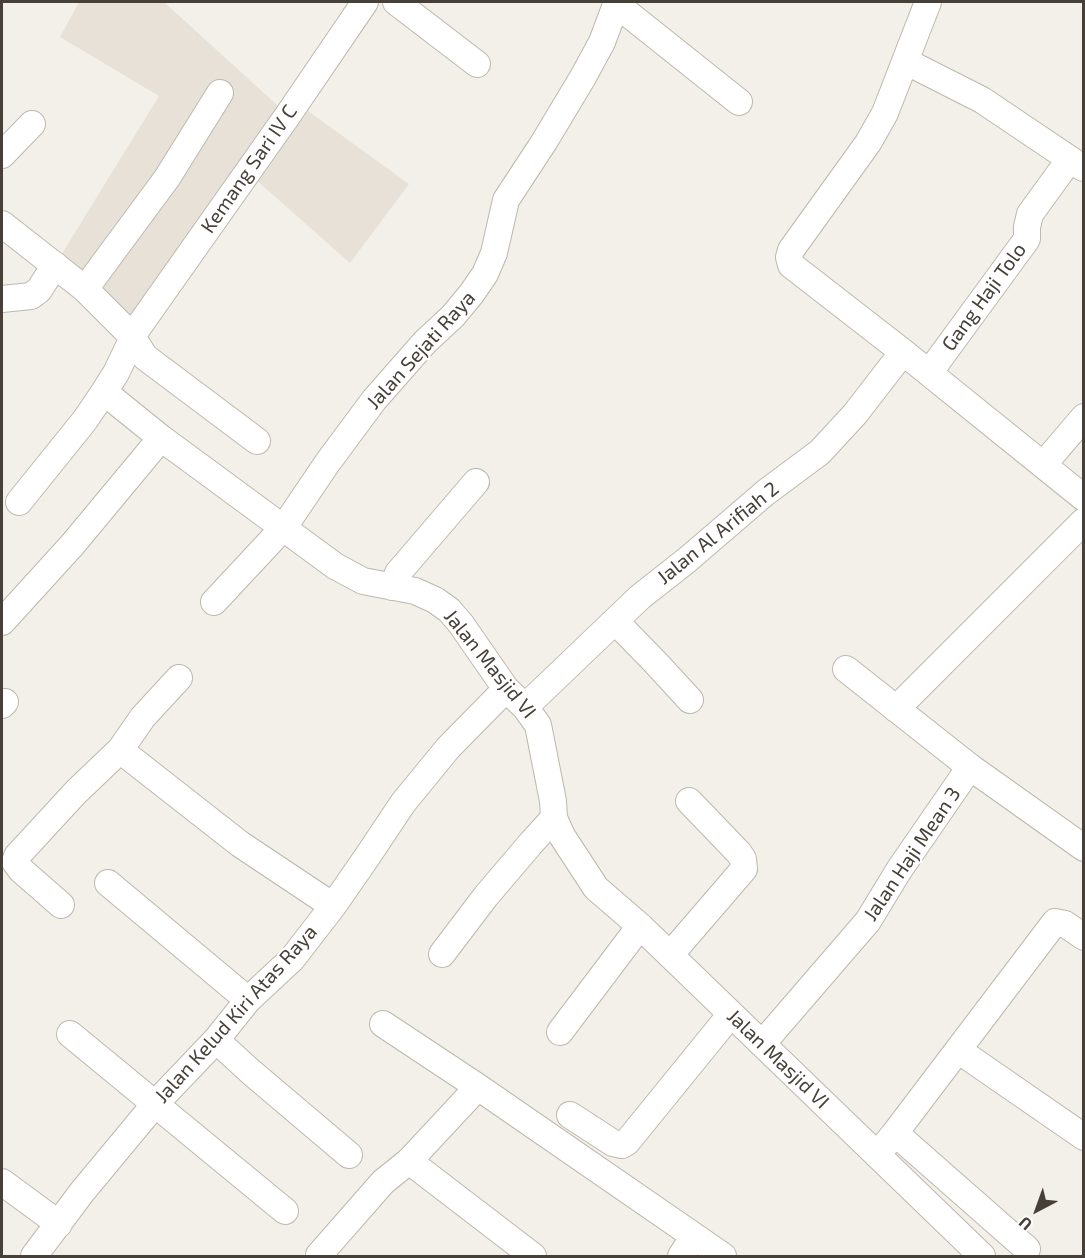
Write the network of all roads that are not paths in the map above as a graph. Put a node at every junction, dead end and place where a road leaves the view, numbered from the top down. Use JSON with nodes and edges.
{"nodes":[{"id":1,"x":365,"y":2,"type":"edge"},
{"id":2,"x":396,"y":2,"type":"edge"},
{"id":3,"x":928,"y":2,"type":"edge"},
{"id":4,"x":616,"y":3,"type":"edge"},
{"id":5,"x":905,"y":61,"type":"junction"},
{"id":6,"x":477,"y":64,"type":"dead end"},
{"id":7,"x":219,"y":93,"type":"dead end"},
{"id":8,"x":739,"y":102,"type":"dead end"},
{"id":9,"x":32,"y":124,"type":"dead end"},
{"id":10,"x":2,"y":155,"type":"edge"},
{"id":11,"x":1077,"y":163,"type":"edge"},
{"id":12,"x":2,"y":224,"type":"edge"},
{"id":13,"x":55,"y":265,"type":"junction"},
{"id":14,"x":85,"y":289,"type":"junction"},
{"id":15,"x":2,"y":299,"type":"edge"},
{"id":16,"x":132,"y":336,"type":"junction"},
{"id":17,"x":903,"y":352,"type":"junction"},
{"id":18,"x":929,"y":373,"type":"junction"},
{"id":19,"x":104,"y":392,"type":"junction"},
{"id":20,"x":1083,"y":417,"type":"edge"},
{"id":21,"x":161,"y":438,"type":"junction"},
{"id":22,"x":257,"y":441,"type":"dead end"},
{"id":23,"x":1043,"y":465,"type":"junction"},
{"id":24,"x":476,"y":482,"type":"dead end"},
{"id":25,"x":1083,"y":498,"type":"edge"},
{"id":26,"x":19,"y":502,"type":"dead end"},
{"id":27,"x":1083,"y":521,"type":"edge"},
{"id":28,"x":284,"y":527,"type":"junction"},
{"id":29,"x":392,"y":587,"type":"junction"},
{"id":30,"x":214,"y":603,"type":"dead end"},
{"id":31,"x":615,"y":621,"type":"junction"},
{"id":32,"x":2,"y":622,"type":"edge"},
{"id":33,"x":846,"y":669,"type":"dead end"},
{"id":34,"x":179,"y":678,"type":"dead end"},
{"id":35,"x":506,"y":689,"type":"junction"},
{"id":36,"x":690,"y":700,"type":"dead end"},
{"id":37,"x":525,"y":707,"type":"junction"},
{"id":38,"x":896,"y":709,"type":"junction"},
{"id":39,"x":120,"y":750,"type":"junction"},
{"id":40,"x":970,"y":767,"type":"junction"},
{"id":41,"x":689,"y":801,"type":"dead end"},
{"id":42,"x":554,"y":818,"type":"junction"},
{"id":43,"x":1083,"y":848,"type":"edge"},
{"id":44,"x":108,"y":883,"type":"dead end"},
{"id":45,"x":61,"y":905,"type":"dead end"},
{"id":46,"x":333,"y":906,"type":"junction"},
{"id":47,"x":640,"y":926,"type":"junction"},
{"id":48,"x":1083,"y":938,"type":"edge"},
{"id":49,"x":442,"y":954,"type":"dead end"},
{"id":50,"x":670,"y":955,"type":"junction"},
{"id":51,"x":248,"y":1000,"type":"junction"},
{"id":52,"x":731,"y":1014,"type":"junction"},
{"id":53,"x":383,"y":1024,"type":"dead end"},
{"id":54,"x":560,"y":1032,"type":"dead end"},
{"id":55,"x":70,"y":1034,"type":"dead end"},
{"id":56,"x":216,"y":1040,"type":"junction"},
{"id":57,"x":762,"y":1044,"type":"junction"},
{"id":58,"x":958,"y":1050,"type":"junction"},
{"id":59,"x":478,"y":1087,"type":"junction"},
{"id":60,"x":154,"y":1104,"type":"junction"},
{"id":61,"x":570,"y":1115,"type":"dead end"},
{"id":62,"x":895,"y":1133,"type":"junction"},
{"id":63,"x":1083,"y":1137,"type":"edge"},
{"id":64,"x":349,"y":1155,"type":"dead end"},
{"id":65,"x":877,"y":1155,"type":"junction"},
{"id":66,"x":409,"y":1161,"type":"junction"},
{"id":67,"x":2,"y":1182,"type":"edge"},
{"id":68,"x":285,"y":1211,"type":"dead end"},
{"id":69,"x":59,"y":1224,"type":"junction"},
{"id":70,"x":688,"y":1246,"type":"edge"},
{"id":71,"x":1027,"y":1249,"type":"dead end"},
{"id":72,"x":314,"y":1256,"type":"edge"},
{"id":73,"x":34,"y":1257,"type":"edge"},
{"id":74,"x":532,"y":1257,"type":"edge"},
{"id":75,"x":723,"y":1257,"type":"edge"},
{"id":76,"x":982,"y":1257,"type":"edge"}],
"edges":[{"from":1,"to":16,"type":"street","name":"Kemang Sari IV C"},
{"from":2,"to":6,"type":"street"},
{"from":3,"to":5,"type":"street"},
{"from":4,"to":8,"type":"street"},
{"from":4,"to":28,"type":"street","name":"Jalan Sejati Raya"},
{"from":5,"to":11,"type":"street"},
{"from":5,"to":17,"type":"street"},
{"from":7,"to":14,"type":"street"},
{"from":9,"to":10,"type":"street"},
{"from":11,"to":18,"type":"street","name":"Gang Haji Tolo"},
{"from":12,"to":13,"type":"street"},
{"from":13,"to":14,"type":"street"},
{"from":13,"to":15,"type":"street"},
{"from":14,"to":16,"type":"street"},
{"from":16,"to":19,"type":"street"},
{"from":16,"to":22,"type":"street"},
{"from":17,"to":18,"type":"street"},
{"from":17,"to":31,"type":"street","name":"Jalan Al Arifiah 2"},
{"from":18,"to":23,"type":"street"},
{"from":19,"to":21,"type":"street","name":"Jalan Masjid VI"},
{"from":19,"to":26,"type":"street"},
{"from":20,"to":23,"type":"street"},
{"from":21,"to":28,"type":"street","name":"Jalan Masjid VI"},
{"from":21,"to":32,"type":"street"},
{"from":23,"to":25,"type":"street"},
{"from":24,"to":29,"type":"street"},
{"from":27,"to":38,"type":"street"},
{"from":28,"to":29,"type":"street","name":"Jalan Masjid VI"},
{"from":28,"to":30,"type":"street","name":"Jalan Sejati Raya"},
{"from":29,"to":35,"type":"street","name":"Jalan Masjid VI"},
{"from":31,"to":36,"type":"street"},
{"from":31,"to":37,"type":"street","name":"Jalan Al Arifiah 2"},
{"from":33,"to":38,"type":"street"},
{"from":34,"to":39,"type":"street"},
{"from":35,"to":37,"type":"street","name":"Jalan Masjid VI"},
{"from":35,"to":46,"type":"street","name":"Jalan Kelud Kiri Atas Raya"},
{"from":37,"to":42,"type":"street","name":"Jalan Masjid VI"},
{"from":38,"to":40,"type":"street"},
{"from":39,"to":45,"type":"street"},
{"from":39,"to":46,"type":"street"},
{"from":40,"to":43,"type":"street","name":"Jalan Haji Mean 3"},
{"from":40,"to":57,"type":"street","name":"Jalan Haji Mean 3"},
{"from":41,"to":50,"type":"street"},
{"from":42,"to":47,"type":"street","name":"Jalan Masjid VI"},
{"from":42,"to":49,"type":"street"},
{"from":44,"to":51,"type":"street"},
{"from":46,"to":51,"type":"street","name":"Jalan Kelud Kiri Atas Raya"},
{"from":47,"to":50,"type":"street","name":"Jalan Masjid VI"},
{"from":47,"to":54,"type":"street"},
{"from":48,"to":58,"type":"street"},
{"from":50,"to":52,"type":"street","name":"Jalan Masjid VI"},
{"from":51,"to":56,"type":"street","name":"Jalan Kelud Kiri Atas Raya"},
{"from":52,"to":57,"type":"street","name":"Jalan Masjid VI"},
{"from":52,"to":61,"type":"street"},
{"from":53,"to":59,"type":"street"},
{"from":55,"to":60,"type":"street"},
{"from":56,"to":60,"type":"street","name":"Jalan Kelud Kiri Atas Raya"},
{"from":56,"to":64,"type":"street"},
{"from":57,"to":65,"type":"street","name":"Jalan Masjid VI"},
{"from":58,"to":62,"type":"street"},
{"from":58,"to":63,"type":"street"},
{"from":59,"to":66,"type":"street"},
{"from":59,"to":70,"type":"street"},
{"from":60,"to":68,"type":"street"},
{"from":60,"to":69,"type":"street","name":"Jalan Kelud Kiri Atas Raya"},
{"from":62,"to":65,"type":"street"},
{"from":62,"to":71,"type":"street"},
{"from":65,"to":76,"type":"street","name":"Jalan Masjid VI"},
{"from":66,"to":72,"type":"street"},
{"from":66,"to":74,"type":"street"},
{"from":67,"to":69,"type":"street"},
{"from":69,"to":73,"type":"street","name":"Jalan Kelud Kiri Atas Raya"},
{"from":70,"to":75,"type":"street"}]}
